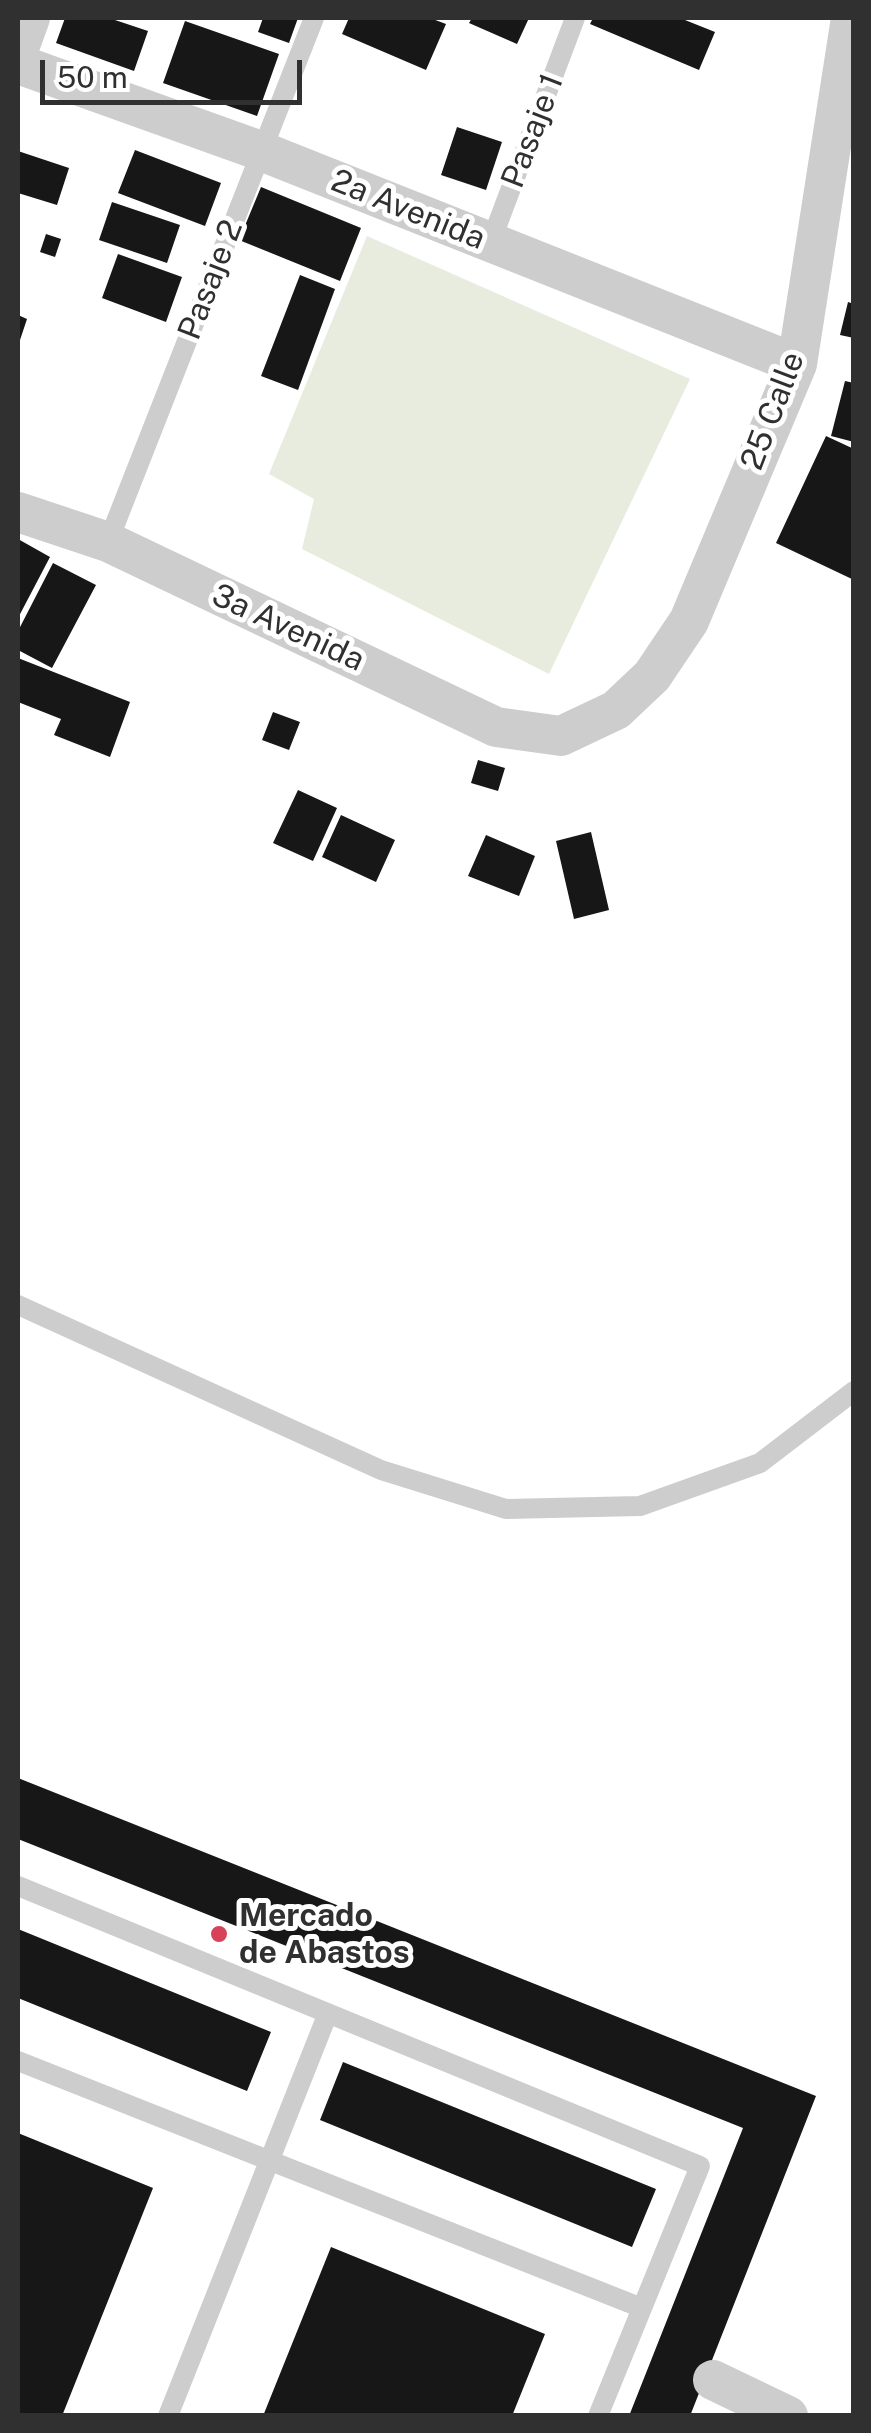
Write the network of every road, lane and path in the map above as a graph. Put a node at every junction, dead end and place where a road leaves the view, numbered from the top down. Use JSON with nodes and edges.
{"nodes":[{"id":1,"x":30,"y":18,"type":"edge"},
{"id":2,"x":314,"y":18,"type":"edge"},
{"id":3,"x":575,"y":18,"type":"edge"},
{"id":4,"x":851,"y":18,"type":"edge"},
{"id":5,"x":18,"y":51,"type":"edge"},
{"id":6,"x":18,"y":64,"type":"edge"},
{"id":7,"x":261,"y":151,"type":"junction"},
{"id":8,"x":490,"y":244,"type":"junction"},
{"id":9,"x":796,"y":364,"type":"junction"},
{"id":10,"x":18,"y":512,"type":"edge"},
{"id":11,"x":108,"y":542,"type":"junction"},
{"id":12,"x":561,"y":736,"type":"joint"},
{"id":13,"x":18,"y":1305,"type":"edge"},
{"id":14,"x":854,"y":1390,"type":"edge"},
{"id":15,"x":18,"y":1886,"type":"edge"},
{"id":16,"x":328,"y":2014,"type":"junction"},
{"id":17,"x":18,"y":2061,"type":"edge"},
{"id":18,"x":269,"y":2160,"type":"junction"},
{"id":19,"x":642,"y":2308,"type":"junction"},
{"id":20,"x":713,"y":2380,"type":"dead end"},
{"id":21,"x":168,"y":2416,"type":"edge"},
{"id":22,"x":598,"y":2416,"type":"edge"},
{"id":23,"x":788,"y":2416,"type":"edge"}],
"edges":[{"from":1,"to":5,"type":"street"},
{"from":2,"to":7,"type":"lane","name":"Pasaje 2"},
{"from":3,"to":8,"type":"lane","name":"Pasaje 1"},
{"from":4,"to":9,"type":"street","name":"25 Calle"},
{"from":6,"to":7,"type":"street","name":"2a Avenida"},
{"from":7,"to":8,"type":"street","name":"2a Avenida"},
{"from":7,"to":11,"type":"lane","name":"Pasaje 2"},
{"from":8,"to":9,"type":"street","name":"2a Avenida"},
{"from":9,"to":12,"type":"street","name":"25 Calle"},
{"from":10,"to":11,"type":"street","name":"3a Avenida"},
{"from":11,"to":12,"type":"street","name":"3a Avenida"},
{"from":13,"to":14,"type":"lane"},
{"from":15,"to":16,"type":"lane"},
{"from":16,"to":18,"type":"lane"},
{"from":16,"to":19,"type":"lane"},
{"from":17,"to":18,"type":"lane"},
{"from":18,"to":19,"type":"lane"},
{"from":18,"to":21,"type":"lane"},
{"from":19,"to":22,"type":"lane"},
{"from":20,"to":23,"type":"street"}]}
